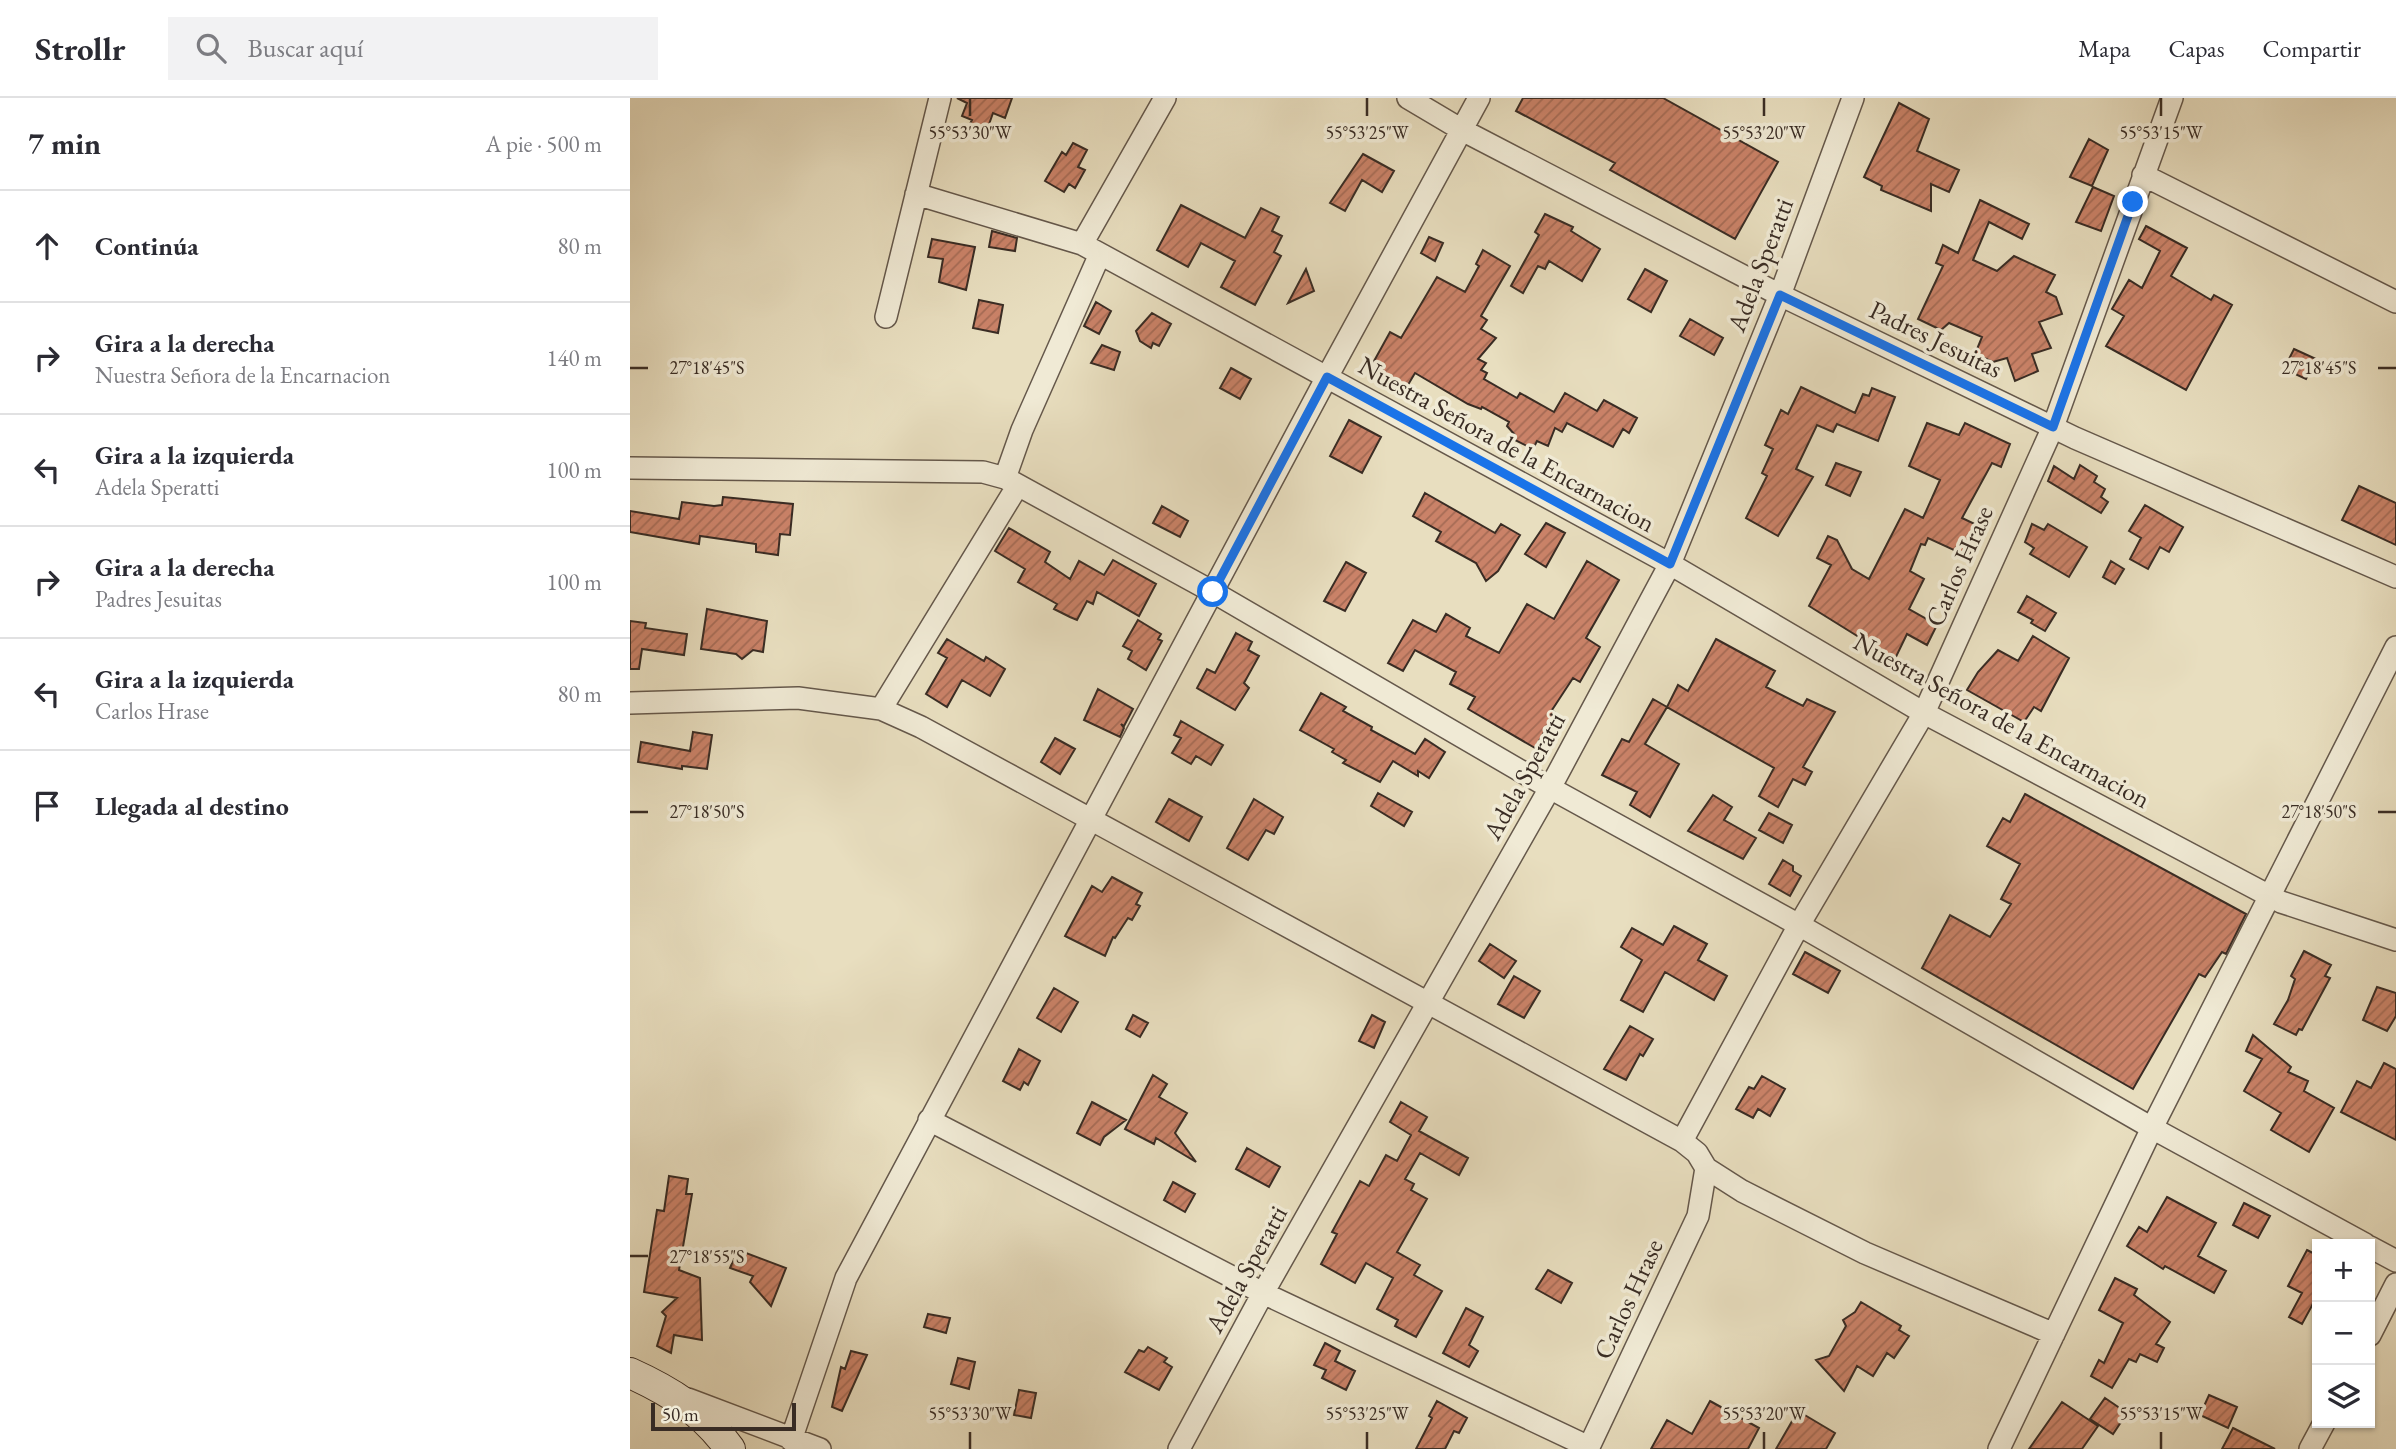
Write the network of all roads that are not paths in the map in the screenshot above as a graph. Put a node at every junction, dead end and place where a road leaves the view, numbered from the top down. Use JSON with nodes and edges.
{"nodes":[{"id":1,"x":940,"y":98,"type":"edge"},
{"id":2,"x":1165,"y":98,"type":"edge"},
{"id":3,"x":1408,"y":98,"type":"edge"},
{"id":4,"x":1479,"y":98,"type":"edge"},
{"id":5,"x":1853,"y":98,"type":"edge"},
{"id":6,"x":2172,"y":98,"type":"edge"},
{"id":7,"x":1462,"y":131,"type":"junction"},
{"id":8,"x":2143,"y":175,"type":"junction"},
{"id":9,"x":916,"y":194,"type":"junction"},
{"id":10,"x":1091,"y":249,"type":"junction"},
{"id":11,"x":1780,"y":295,"type":"junction"},
{"id":12,"x":2396,"y":303,"type":"edge"},
{"id":13,"x":886,"y":317,"type":"dead end"},
{"id":14,"x":1327,"y":377,"type":"junction"},
{"id":15,"x":2053,"y":427,"type":"junction"},
{"id":16,"x":630,"y":468,"type":"edge"},
{"id":17,"x":1011,"y":481,"type":"junction"},
{"id":18,"x":1670,"y":564,"type":"junction"},
{"id":19,"x":2396,"y":578,"type":"edge"},
{"id":20,"x":1213,"y":592,"type":"junction"},
{"id":21,"x":2396,"y":647,"type":"edge"},
{"id":22,"x":630,"y":704,"type":"edge"},
{"id":23,"x":881,"y":709,"type":"junction"},
{"id":24,"x":1924,"y":713,"type":"junction"},
{"id":25,"x":1550,"y":788,"type":"junction"},
{"id":26,"x":1091,"y":822,"type":"junction"},
{"id":27,"x":2268,"y":895,"type":"junction"},
{"id":28,"x":1799,"y":925,"type":"junction"},
{"id":29,"x":2396,"y":940,"type":"edge"},
{"id":30,"x":1431,"y":1002,"type":"junction"},
{"id":31,"x":929,"y":1119,"type":"junction"},
{"id":32,"x":2152,"y":1128,"type":"junction"},
{"id":33,"x":1682,"y":1141,"type":"junction"},
{"id":34,"x":1706,"y":1168,"type":"junction"},
{"id":35,"x":2356,"y":1239,"type":"edge"},
{"id":36,"x":2375,"y":1250,"type":"edge"},
{"id":37,"x":2396,"y":1261,"type":"edge"},
{"id":38,"x":2396,"y":1284,"type":"edge"},
{"id":39,"x":1263,"y":1293,"type":"junction"},
{"id":40,"x":2375,"y":1325,"type":"edge"},
{"id":41,"x":2054,"y":1334,"type":"junction"},
{"id":42,"x":630,"y":1373,"type":"edge"},
{"id":43,"x":670,"y":1392,"type":"junction"},
{"id":44,"x":2321,"y":1428,"type":"edge"},
{"id":45,"x":791,"y":1440,"type":"junction"},
{"id":46,"x":719,"y":1445,"type":"edge"},
{"id":47,"x":1589,"y":1448,"type":"edge"},
{"id":48,"x":820,"y":1449,"type":"edge"},
{"id":49,"x":1180,"y":1449,"type":"edge"},
{"id":50,"x":1999,"y":1449,"type":"edge"},
{"id":51,"x":2310,"y":1449,"type":"edge"}],
"edges":[{"from":1,"to":9,"type":"street"},
{"from":2,"to":10,"type":"street"},
{"from":3,"to":7,"type":"street","name":"Padres Jesuitas"},
{"from":4,"to":7,"type":"street"},
{"from":5,"to":11,"type":"street","name":"Adela Speratti"},
{"from":6,"to":8,"type":"street","name":"Carlos Hrase"},
{"from":7,"to":11,"type":"street","name":"Padres Jesuitas"},
{"from":7,"to":14,"type":"street"},
{"from":8,"to":12,"type":"street"},
{"from":8,"to":15,"type":"street","name":"Carlos Hrase"},
{"from":9,"to":10,"type":"street","name":"Nuestra Señora de la Encarnacion"},
{"from":9,"to":13,"type":"street"},
{"from":10,"to":14,"type":"street","name":"Nuestra Señora de la Encarnacion"},
{"from":10,"to":17,"type":"street"},
{"from":11,"to":15,"type":"street","name":"Padres Jesuitas"},
{"from":11,"to":18,"type":"street","name":"Adela Speratti"},
{"from":14,"to":18,"type":"street","name":"Nuestra Señora de la Encarnacion"},
{"from":14,"to":20,"type":"street"},
{"from":15,"to":19,"type":"street","name":"Padres Jesuitas"},
{"from":15,"to":24,"type":"street","name":"Carlos Hrase"},
{"from":16,"to":17,"type":"street"},
{"from":17,"to":20,"type":"street"},
{"from":17,"to":23,"type":"street"},
{"from":18,"to":24,"type":"street","name":"Nuestra Señora de la Encarnacion"},
{"from":18,"to":25,"type":"street","name":"Adela Speratti"},
{"from":20,"to":25,"type":"street"},
{"from":20,"to":26,"type":"street"},
{"from":21,"to":27,"type":"street"},
{"from":22,"to":23,"type":"street"},
{"from":23,"to":26,"type":"street"},
{"from":24,"to":27,"type":"street","name":"Nuestra Señora de la Encarnacion"},
{"from":24,"to":28,"type":"street","name":"Carlos Hrase"},
{"from":25,"to":28,"type":"street"},
{"from":25,"to":30,"type":"street","name":"Adela Speratti"},
{"from":26,"to":30,"type":"street"},
{"from":26,"to":31,"type":"street"},
{"from":27,"to":29,"type":"street","name":"Nuestra Señora de la Encarnacion"},
{"from":27,"to":32,"type":"street"},
{"from":28,"to":32,"type":"street"},
{"from":28,"to":33,"type":"street","name":"Carlos Hrase"},
{"from":30,"to":33,"type":"street"},
{"from":30,"to":39,"type":"street","name":"Adela Speratti"},
{"from":31,"to":39,"type":"street"},
{"from":31,"to":45,"type":"street"},
{"from":32,"to":35,"type":"street"},
{"from":32,"to":41,"type":"street"},
{"from":33,"to":34,"type":"street"},
{"from":34,"to":41,"type":"street"},
{"from":34,"to":47,"type":"street","name":"Carlos Hrase"},
{"from":36,"to":37,"type":"street"},
{"from":38,"to":40,"type":"street"},
{"from":39,"to":47,"type":"street"},
{"from":39,"to":49,"type":"street","name":"Adela Speratti"},
{"from":41,"to":50,"type":"street"},
{"from":42,"to":43,"type":"main road"},
{"from":43,"to":45,"type":"street"},
{"from":43,"to":46,"type":"main road"},
{"from":44,"to":51,"type":"street"},
{"from":45,"to":48,"type":"street"}]}
